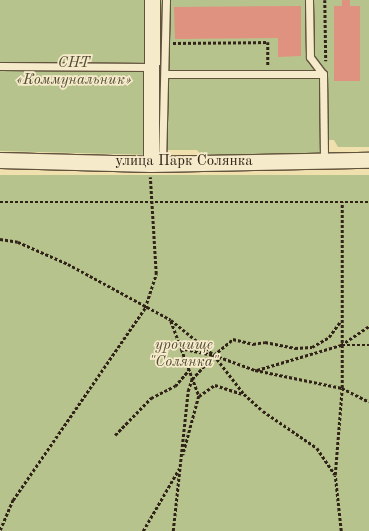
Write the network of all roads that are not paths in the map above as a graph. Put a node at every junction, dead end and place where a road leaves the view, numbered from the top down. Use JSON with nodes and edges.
{"nodes":[{"id":1,"x":152,"y":0,"type":"edge"},
{"id":2,"x":166,"y":0,"type":"edge"},
{"id":3,"x":309,"y":0,"type":"edge"},
{"id":4,"x":0,"y":66,"type":"edge"},
{"id":5,"x":150,"y":67,"type":"junction"},
{"id":6,"x":164,"y":74,"type":"junction"},
{"id":7,"x":323,"y":74,"type":"junction"},
{"id":8,"x":0,"y":160,"type":"edge"},
{"id":9,"x":369,"y":160,"type":"edge"},
{"id":10,"x":324,"y":161,"type":"junction"},
{"id":11,"x":157,"y":164,"type":"junction"}],
"edges":[{"from":1,"to":5,"type":"street"},
{"from":2,"to":6,"type":"lane"},
{"from":3,"to":7,"type":"lane"},
{"from":4,"to":5,"type":"lane"},
{"from":5,"to":11,"type":"street"},
{"from":6,"to":7,"type":"lane"},
{"from":6,"to":11,"type":"lane"},
{"from":7,"to":10,"type":"lane"},
{"from":8,"to":11,"type":"street","name":"улица Парк Солянка"},
{"from":9,"to":10,"type":"street","name":"улица Парк Солянка"},
{"from":10,"to":11,"type":"street","name":"улица Парк Солянка"}]}
